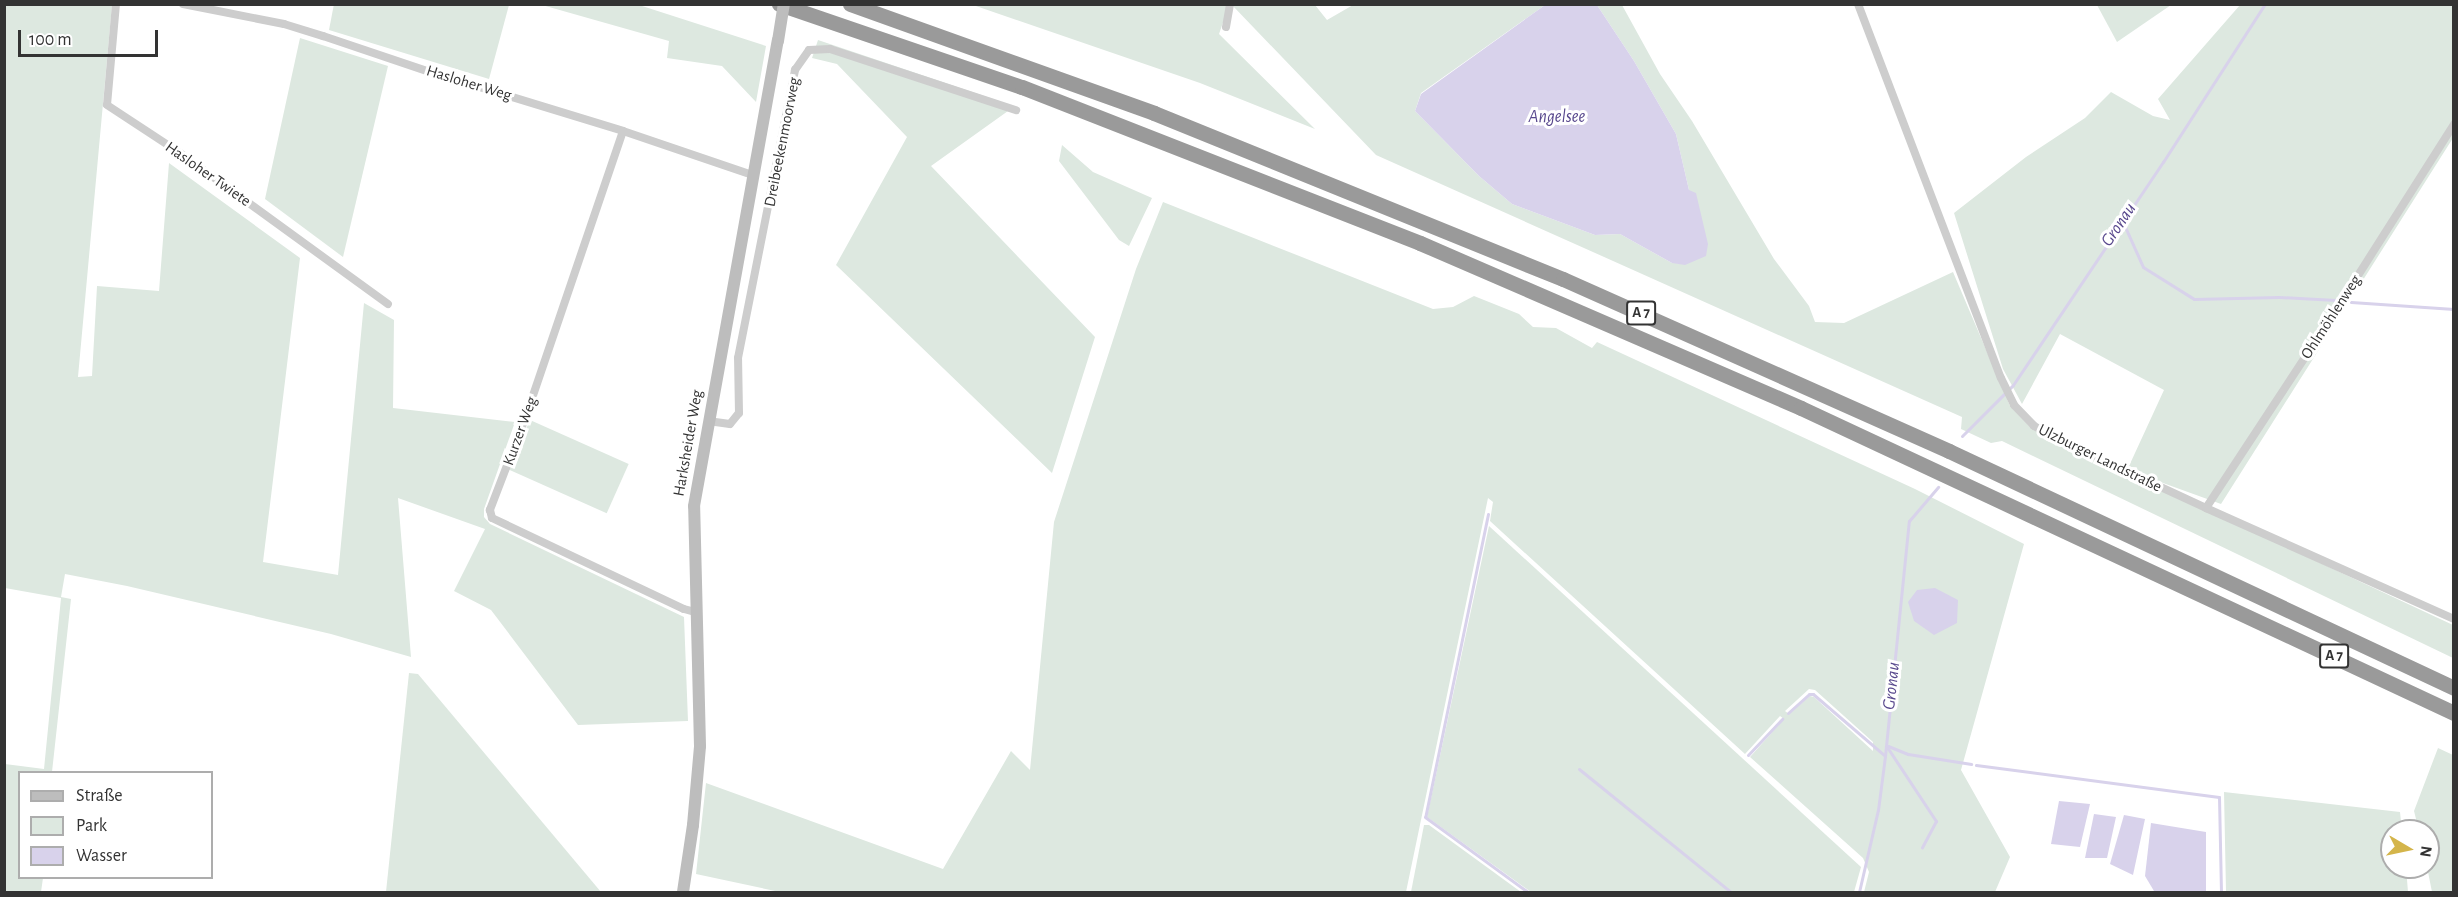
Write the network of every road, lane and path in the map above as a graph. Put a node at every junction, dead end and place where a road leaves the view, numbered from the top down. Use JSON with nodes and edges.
{"nodes":[{"id":1,"x":116,"y":4,"type":"edge"},
{"id":2,"x":183,"y":4,"type":"edge"},
{"id":3,"x":779,"y":4,"type":"edge"},
{"id":4,"x":784,"y":4,"type":"edge"},
{"id":5,"x":850,"y":4,"type":"edge"},
{"id":6,"x":1230,"y":4,"type":"edge"},
{"id":7,"x":1858,"y":4,"type":"edge"},
{"id":8,"x":1226,"y":27,"type":"dead end"},
{"id":9,"x":1016,"y":110,"type":"dead end"},
{"id":10,"x":2454,"y":124,"type":"edge"},
{"id":11,"x":624,"y":131,"type":"junction"},
{"id":12,"x":752,"y":175,"type":"junction"},
{"id":13,"x":388,"y":304,"type":"dead end"},
{"id":14,"x":708,"y":421,"type":"junction"},
{"id":15,"x":2206,"y":508,"type":"junction"},
{"id":16,"x":695,"y":612,"type":"junction"},
{"id":17,"x":2454,"y":619,"type":"edge"},
{"id":18,"x":2454,"y":688,"type":"edge"},
{"id":19,"x":2454,"y":713,"type":"edge"},
{"id":20,"x":683,"y":892,"type":"edge"}],
"edges":[{"from":1,"to":13,"type":"street","name":"Hasloher Twiete"},
{"from":2,"to":11,"type":"street","name":"Hasloher Weg"},
{"from":3,"to":19,"type":"highway","number":"A 7"},
{"from":4,"to":12,"type":"main road","name":"Harksheider Weg","bridge":true},
{"from":5,"to":18,"type":"highway","number":"A 7"},
{"from":6,"to":8,"type":"street"},
{"from":7,"to":15,"type":"street","name":"Ulzburger Landstraße"},
{"from":9,"to":14,"type":"street","name":"Dreibeekenmoorweg"},
{"from":10,"to":15,"type":"street","name":"Ohlmöhlenweg"},
{"from":11,"to":12,"type":"street","name":"Hasloher Weg"},
{"from":11,"to":16,"type":"street","name":"Kurzer Weg"},
{"from":12,"to":14,"type":"main road","name":"Harksheider Weg"},
{"from":14,"to":16,"type":"main road","name":"Harksheider Weg"},
{"from":15,"to":17,"type":"street","name":"Ulzburger Landstraße"},
{"from":16,"to":20,"type":"main road","name":"Harksheider Weg"}]}
